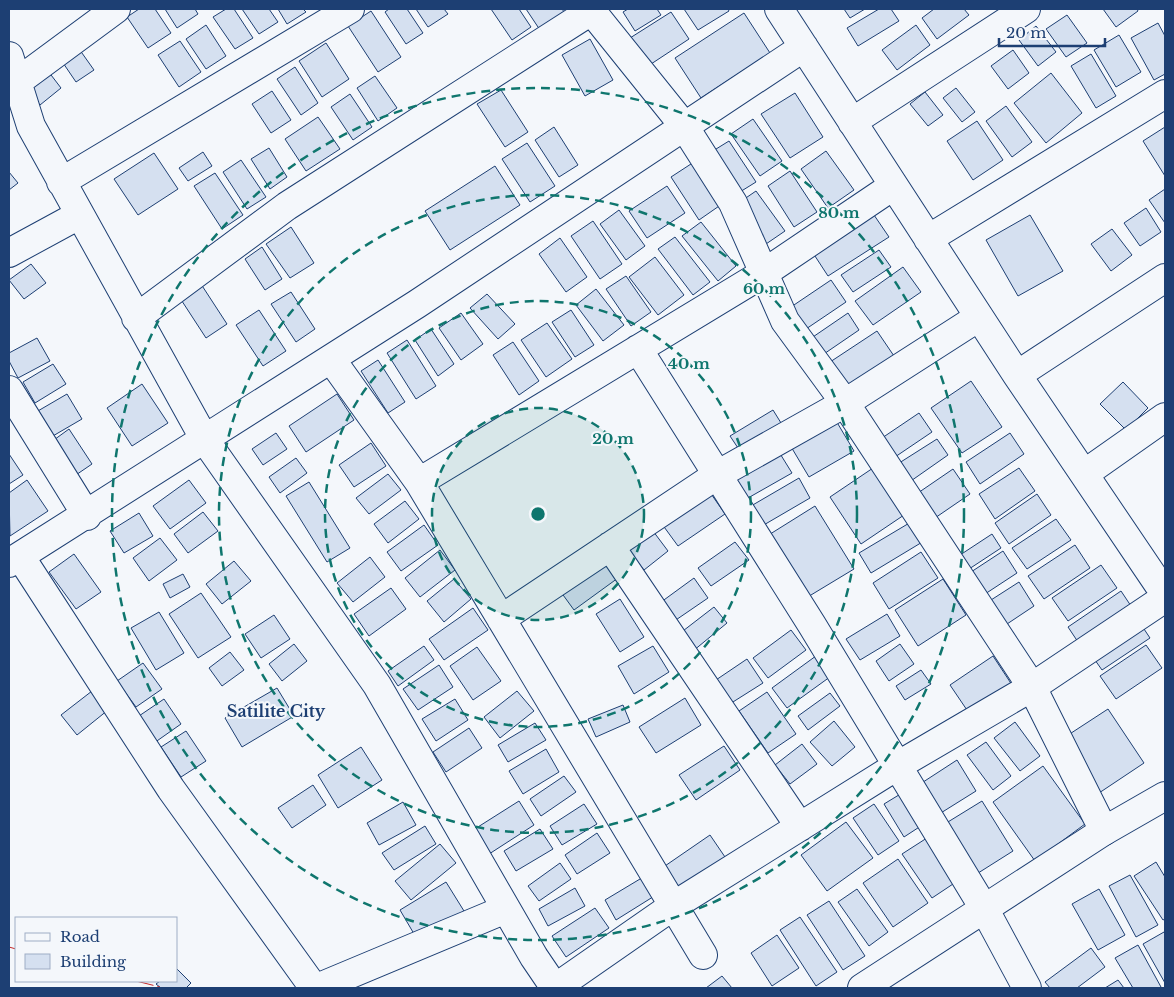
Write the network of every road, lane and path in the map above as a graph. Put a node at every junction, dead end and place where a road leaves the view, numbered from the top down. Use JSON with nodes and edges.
{"nodes":[{"id":1,"x":116,"y":9,"type":"edge"},
{"id":2,"x":350,"y":9,"type":"edge"},
{"id":3,"x":779,"y":9,"type":"edge"},
{"id":4,"x":590,"y":10,"type":"edge"},
{"id":5,"x":1010,"y":13,"type":"edge"},
{"id":6,"x":804,"y":47,"type":"junction"},
{"id":7,"x":9,"y":56,"type":"edge"},
{"id":8,"x":13,"y":85,"type":"edge"},
{"id":9,"x":1165,"y":94,"type":"edge"},
{"id":10,"x":852,"y":122,"type":"junction"},
{"id":11,"x":684,"y":126,"type":"junction"},
{"id":12,"x":61,"y":182,"type":"junction"},
{"id":13,"x":893,"y":186,"type":"junction"},
{"id":14,"x":79,"y":215,"type":"junction"},
{"id":15,"x":928,"y":239,"type":"junction"},
{"id":16,"x":9,"y":253,"type":"edge"},
{"id":17,"x":764,"y":273,"type":"junction"},
{"id":18,"x":1165,"y":278,"type":"edge"},
{"id":19,"x":979,"y":317,"type":"junction"},
{"id":20,"x":136,"y":318,"type":"junction"},
{"id":21,"x":638,"y":349,"type":"junction"},
{"id":22,"x":331,"y":359,"type":"junction"},
{"id":23,"x":1017,"y":375,"type":"junction"},
{"id":24,"x":9,"y":390,"type":"edge"},
{"id":25,"x":845,"y":403,"type":"junction"},
{"id":26,"x":1165,"y":417,"type":"edge"},
{"id":27,"x":204,"y":440,"type":"junction"},
{"id":28,"x":1084,"y":474,"type":"junction"},
{"id":29,"x":717,"y":475,"type":"junction"},
{"id":30,"x":419,"y":482,"type":"junction"},
{"id":31,"x":87,"y":516,"type":"junction"},
{"id":32,"x":610,"y":546,"type":"junction"},
{"id":33,"x":15,"y":560,"type":"edge"},
{"id":34,"x":1165,"y":596,"type":"edge"},
{"id":35,"x":501,"y":619,"type":"junction"},
{"id":36,"x":1032,"y":687,"type":"junction"},
{"id":37,"x":897,"y":766,"type":"junction"},
{"id":38,"x":1165,"y":796,"type":"edge"},
{"id":39,"x":800,"y":827,"type":"junction"},
{"id":40,"x":1104,"y":831,"type":"junction"},
{"id":41,"x":673,"y":906,"type":"junction"},
{"id":42,"x":506,"y":909,"type":"junction"},
{"id":43,"x":985,"y":910,"type":"junction"},
{"id":44,"x":703,"y":955,"type":"dead end"},
{"id":45,"x":316,"y":988,"type":"edge"},
{"id":46,"x":555,"y":988,"type":"edge"},
{"id":47,"x":862,"y":988,"type":"edge"},
{"id":48,"x":1027,"y":988,"type":"edge"}],
"edges":[{"from":1,"to":8,"type":"street"},
{"from":2,"to":12,"type":"street"},
{"from":3,"to":6,"type":"street"},
{"from":4,"to":11,"type":"street"},
{"from":4,"to":20,"type":"street"},
{"from":5,"to":10,"type":"street"},
{"from":6,"to":10,"type":"street"},
{"from":6,"to":11,"type":"street"},
{"from":7,"to":8,"type":"street"},
{"from":8,"to":12,"type":"street"},
{"from":9,"to":15,"type":"street"},
{"from":10,"to":13,"type":"street"},
{"from":11,"to":17,"type":"street"},
{"from":11,"to":22,"type":"street"},
{"from":12,"to":14,"type":"street"},
{"from":13,"to":15,"type":"street"},
{"from":13,"to":17,"type":"street"},
{"from":14,"to":16,"type":"street"},
{"from":14,"to":20,"type":"street"},
{"from":15,"to":19,"type":"street"},
{"from":17,"to":21,"type":"street"},
{"from":17,"to":25,"type":"street"},
{"from":18,"to":23,"type":"street"},
{"from":19,"to":23,"type":"street"},
{"from":19,"to":25,"type":"street"},
{"from":20,"to":27,"type":"street"},
{"from":21,"to":29,"type":"street"},
{"from":21,"to":30,"type":"street"},
{"from":22,"to":27,"type":"street"},
{"from":22,"to":30,"type":"street"},
{"from":23,"to":28,"type":"street"},
{"from":24,"to":31,"type":"street"},
{"from":25,"to":29,"type":"street"},
{"from":25,"to":36,"type":"street"},
{"from":26,"to":28,"type":"street"},
{"from":27,"to":31,"type":"street"},
{"from":27,"to":42,"type":"street"},
{"from":28,"to":34,"type":"street"},
{"from":29,"to":32,"type":"street"},
{"from":29,"to":37,"type":"street"},
{"from":30,"to":35,"type":"street"},
{"from":31,"to":33,"type":"street"},
{"from":32,"to":35,"type":"street"},
{"from":32,"to":39,"type":"street"},
{"from":33,"to":45,"type":"street"},
{"from":34,"to":36,"type":"street"},
{"from":35,"to":41,"type":"street"},
{"from":36,"to":37,"type":"street"},
{"from":36,"to":40,"type":"street"},
{"from":37,"to":39,"type":"street"},
{"from":37,"to":43,"type":"street"},
{"from":38,"to":40,"type":"street"},
{"from":39,"to":41,"type":"street"},
{"from":40,"to":43,"type":"street"},
{"from":41,"to":44,"type":"street"},
{"from":41,"to":46,"type":"street"},
{"from":42,"to":45,"type":"street"},
{"from":42,"to":46,"type":"street"},
{"from":43,"to":47,"type":"street"},
{"from":43,"to":48,"type":"street"}]}
